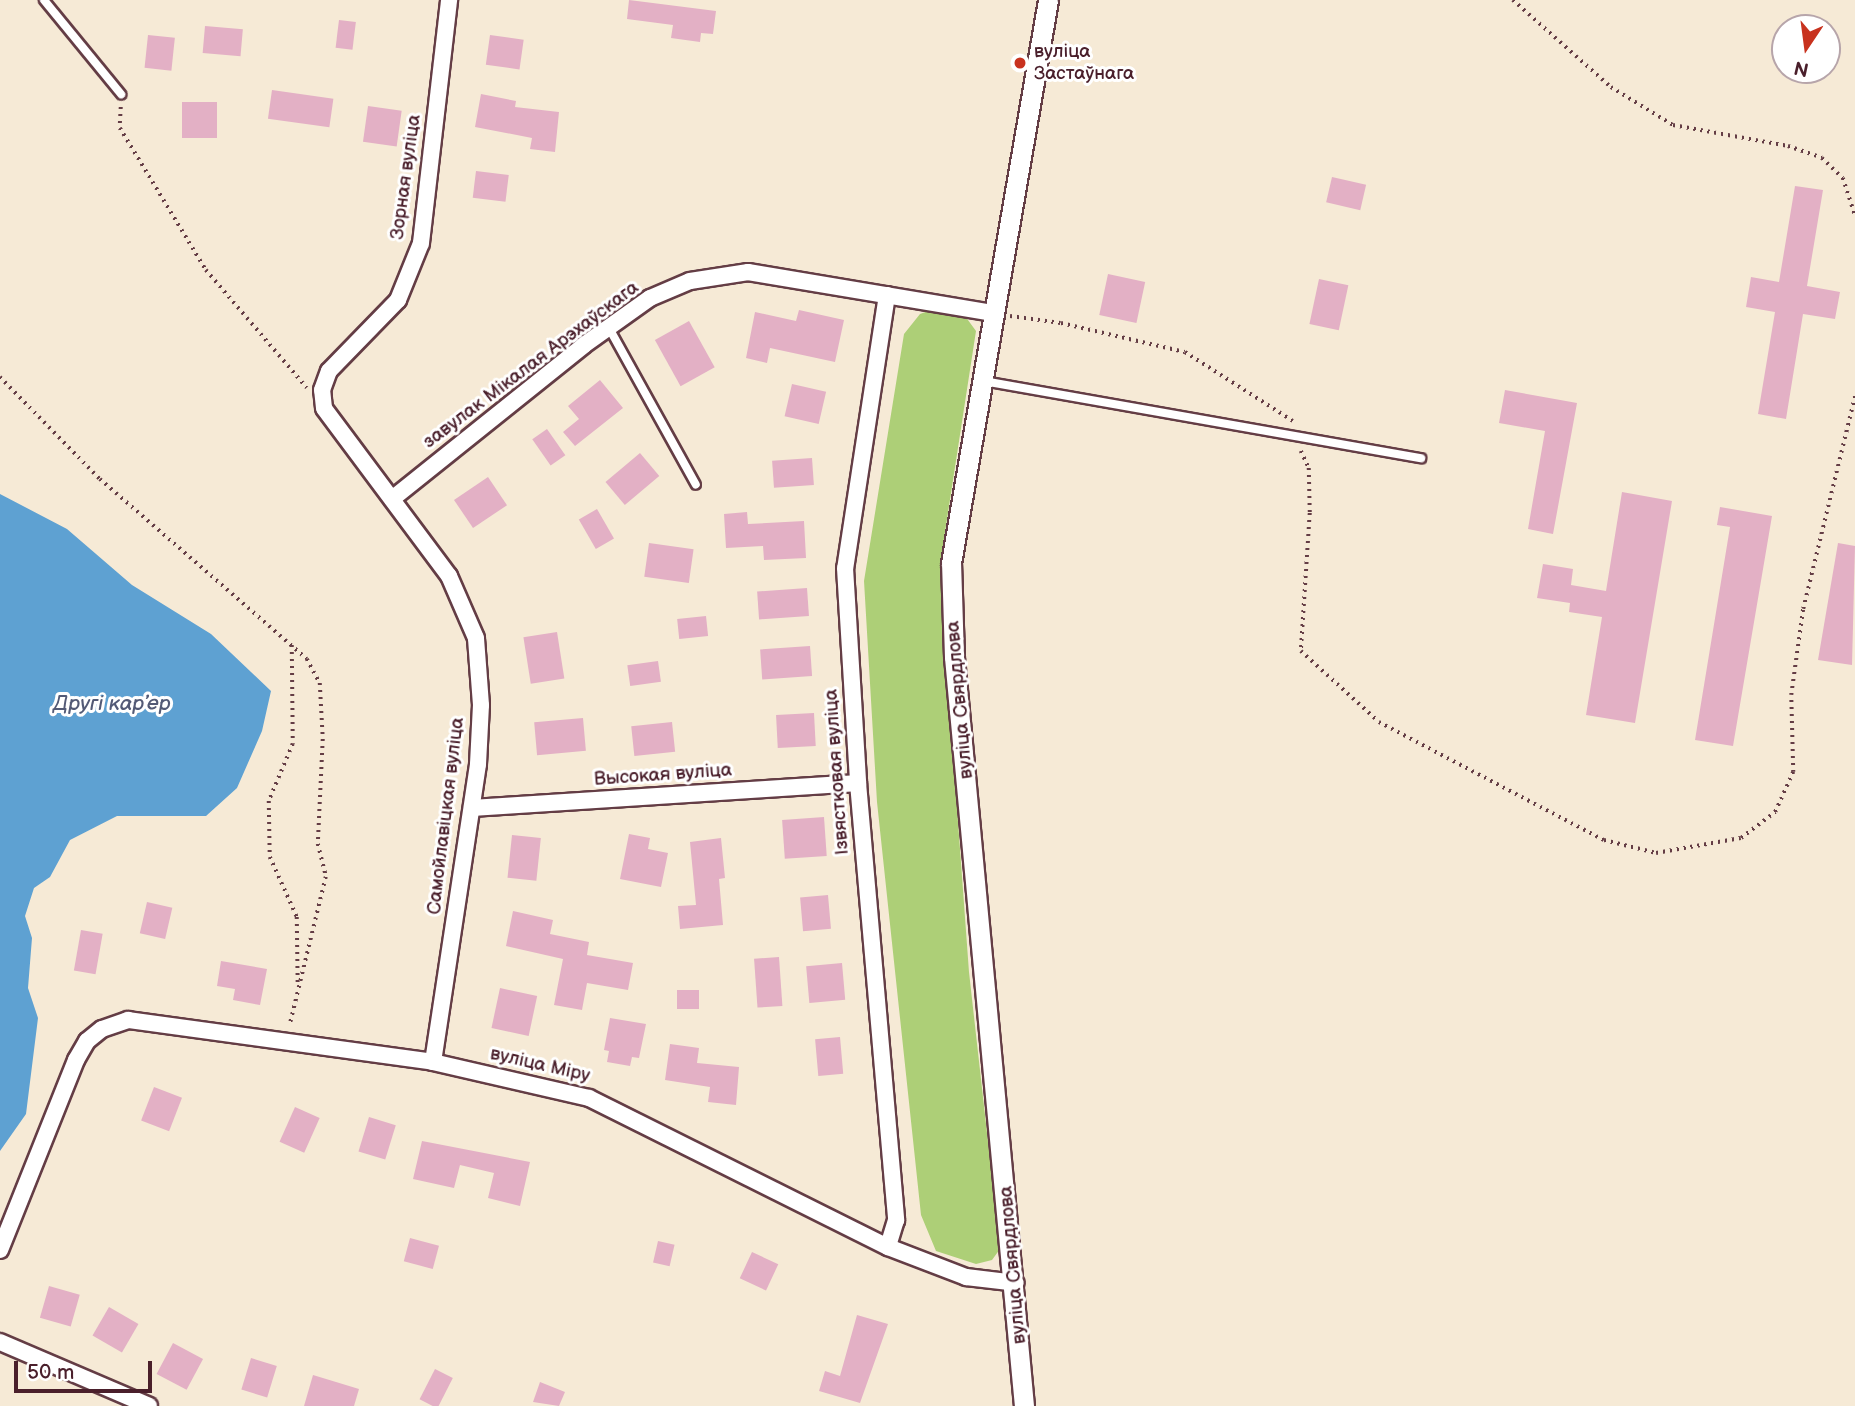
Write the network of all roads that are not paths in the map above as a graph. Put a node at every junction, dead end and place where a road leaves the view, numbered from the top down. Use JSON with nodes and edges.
{"nodes":[{"id":1,"x":44,"y":0,"type":"edge"},
{"id":2,"x":449,"y":0,"type":"edge"},
{"id":3,"x":1048,"y":0,"type":"edge"},
{"id":4,"x":121,"y":94,"type":"road end"},
{"id":5,"x":887,"y":295,"type":"junction"},
{"id":6,"x":994,"y":313,"type":"junction"},
{"id":7,"x":608,"y":328,"type":"junction"},
{"id":8,"x":983,"y":381,"type":"junction"},
{"id":9,"x":324,"y":408,"type":"joint"},
{"id":10,"x":1421,"y":458,"type":"dead end"},
{"id":11,"x":696,"y":485,"type":"dead end"},
{"id":12,"x":392,"y":499,"type":"junction"},
{"id":13,"x":858,"y":783,"type":"junction"},
{"id":14,"x":472,"y":808,"type":"junction"},
{"id":15,"x":433,"y":1062,"type":"junction"},
{"id":16,"x":888,"y":1247,"type":"junction"},
{"id":17,"x":0,"y":1250,"type":"edge"},
{"id":18,"x":1016,"y":1283,"type":"junction"},
{"id":19,"x":0,"y":1342,"type":"edge"},
{"id":20,"x":149,"y":1406,"type":"edge"},
{"id":21,"x":1024,"y":1406,"type":"edge"}],
"edges":[{"from":1,"to":4,"type":"lane"},
{"from":2,"to":9,"type":"street","name":"Зорная вуліца"},
{"from":3,"to":6,"type":"street","name":"вуліца Свярдлова"},
{"from":5,"to":6,"type":"street","name":"завулак Мікалая Арэхаўскага"},
{"from":5,"to":7,"type":"street","name":"завулак Мікалая Арэхаўскага"},
{"from":5,"to":13,"type":"street","name":"Ізвястковая вуліца"},
{"from":6,"to":8,"type":"street","name":"вуліца Свярдлова"},
{"from":7,"to":11,"type":"lane"},
{"from":7,"to":12,"type":"street","name":"завулак Мікалая Арэхаўскага"},
{"from":8,"to":10,"type":"lane"},
{"from":8,"to":18,"type":"street","name":"вуліца Свярдлова"},
{"from":9,"to":12,"type":"street","name":"Самойлавіцкая вуліца"},
{"from":12,"to":14,"type":"street","name":"Самойлавіцкая вуліца"},
{"from":13,"to":14,"type":"street","name":"Высокая вуліца"},
{"from":13,"to":16,"type":"street","name":"Ізвястковая вуліца"},
{"from":14,"to":15,"type":"street","name":"Самойлавіцкая вуліца"},
{"from":15,"to":16,"type":"street","name":"вуліца Міру"},
{"from":15,"to":17,"type":"street","name":"вуліца Міру"},
{"from":16,"to":18,"type":"street","name":"вуліца Міру"},
{"from":18,"to":21,"type":"street","name":"вуліца Свярдлова"},
{"from":19,"to":20,"type":"street"}]}
